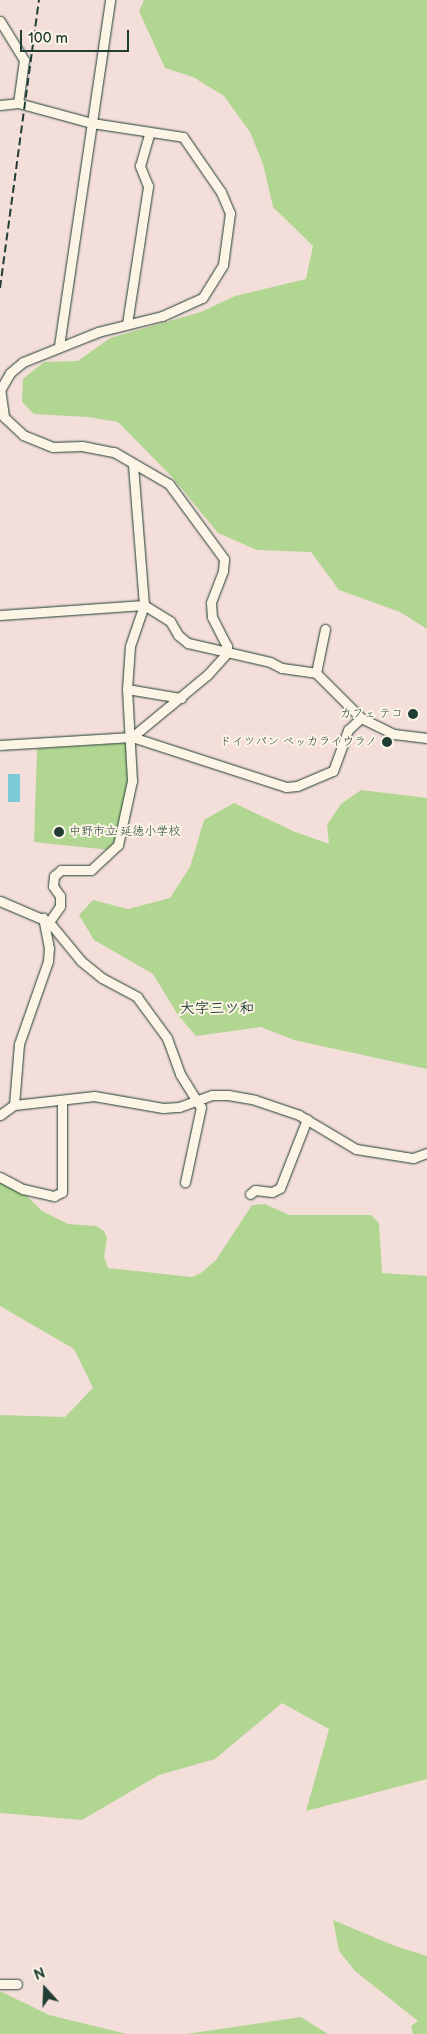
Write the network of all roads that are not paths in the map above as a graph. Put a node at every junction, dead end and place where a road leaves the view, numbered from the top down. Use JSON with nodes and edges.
{"nodes":[{"id":1,"x":110,"y":0,"type":"edge"},
{"id":2,"x":0,"y":21,"type":"edge"},
{"id":3,"x":18,"y":103,"type":"junction"},
{"id":4,"x":0,"y":106,"type":"edge"},
{"id":5,"x":92,"y":123,"type":"junction"},
{"id":6,"x":148,"y":134,"type":"junction"},
{"id":7,"x":127,"y":324,"type":"junction"},
{"id":8,"x":58,"y":346,"type":"junction"},
{"id":9,"x":0,"y":389,"type":"edge"},
{"id":10,"x":134,"y":465,"type":"junction"},
{"id":11,"x":144,"y":605,"type":"junction"},
{"id":12,"x":0,"y":615,"type":"edge"},
{"id":13,"x":325,"y":629,"type":"dead end"},
{"id":14,"x":227,"y":653,"type":"junction"},
{"id":15,"x":316,"y":673,"type":"junction"},
{"id":16,"x":128,"y":689,"type":"junction"},
{"id":17,"x":181,"y":698,"type":"junction"},
{"id":18,"x":361,"y":718,"type":"junction"},
{"id":19,"x":132,"y":737,"type":"junction"},
{"id":20,"x":427,"y":738,"type":"edge"},
{"id":21,"x":0,"y":745,"type":"edge"},
{"id":22,"x":0,"y":901,"type":"edge"},
{"id":23,"x":46,"y":920,"type":"junction"},
{"id":24,"x":198,"y":1099,"type":"junction"},
{"id":25,"x":62,"y":1100,"type":"junction"},
{"id":26,"x":14,"y":1105,"type":"junction"},
{"id":27,"x":0,"y":1115,"type":"edge"},
{"id":28,"x":308,"y":1119,"type":"junction"},
{"id":29,"x":427,"y":1153,"type":"edge"},
{"id":30,"x":0,"y":1177,"type":"edge"},
{"id":31,"x":185,"y":1182,"type":"dead end"},
{"id":32,"x":250,"y":1194,"type":"dead end"},
{"id":33,"x":0,"y":1984,"type":"edge"},
{"id":34,"x":16,"y":1984,"type":"dead end"}],
"edges":[{"from":1,"to":5,"type":"street"},
{"from":2,"to":3,"type":"street"},
{"from":3,"to":4,"type":"street"},
{"from":3,"to":5,"type":"street"},
{"from":5,"to":6,"type":"street"},
{"from":5,"to":8,"type":"street"},
{"from":6,"to":7,"type":"street"},
{"from":6,"to":7,"type":"street"},
{"from":7,"to":8,"type":"street"},
{"from":8,"to":9,"type":"street"},
{"from":9,"to":10,"type":"street"},
{"from":10,"to":11,"type":"street"},
{"from":10,"to":14,"type":"street"},
{"from":11,"to":12,"type":"street"},
{"from":11,"to":14,"type":"street"},
{"from":11,"to":16,"type":"street"},
{"from":13,"to":15,"type":"street"},
{"from":14,"to":15,"type":"street"},
{"from":14,"to":17,"type":"street"},
{"from":15,"to":18,"type":"street"},
{"from":16,"to":17,"type":"street"},
{"from":16,"to":19,"type":"street"},
{"from":17,"to":19,"type":"street"},
{"from":18,"to":19,"type":"street"},
{"from":18,"to":20,"type":"street"},
{"from":19,"to":21,"type":"street"},
{"from":19,"to":23,"type":"street"},
{"from":22,"to":23,"type":"street"},
{"from":23,"to":24,"type":"street"},
{"from":23,"to":26,"type":"street"},
{"from":24,"to":25,"type":"street"},
{"from":24,"to":28,"type":"street"},
{"from":24,"to":31,"type":"street"},
{"from":25,"to":26,"type":"street"},
{"from":25,"to":30,"type":"street"},
{"from":26,"to":27,"type":"street"},
{"from":28,"to":29,"type":"street"},
{"from":28,"to":32,"type":"street"},
{"from":33,"to":34,"type":"street"}]}
